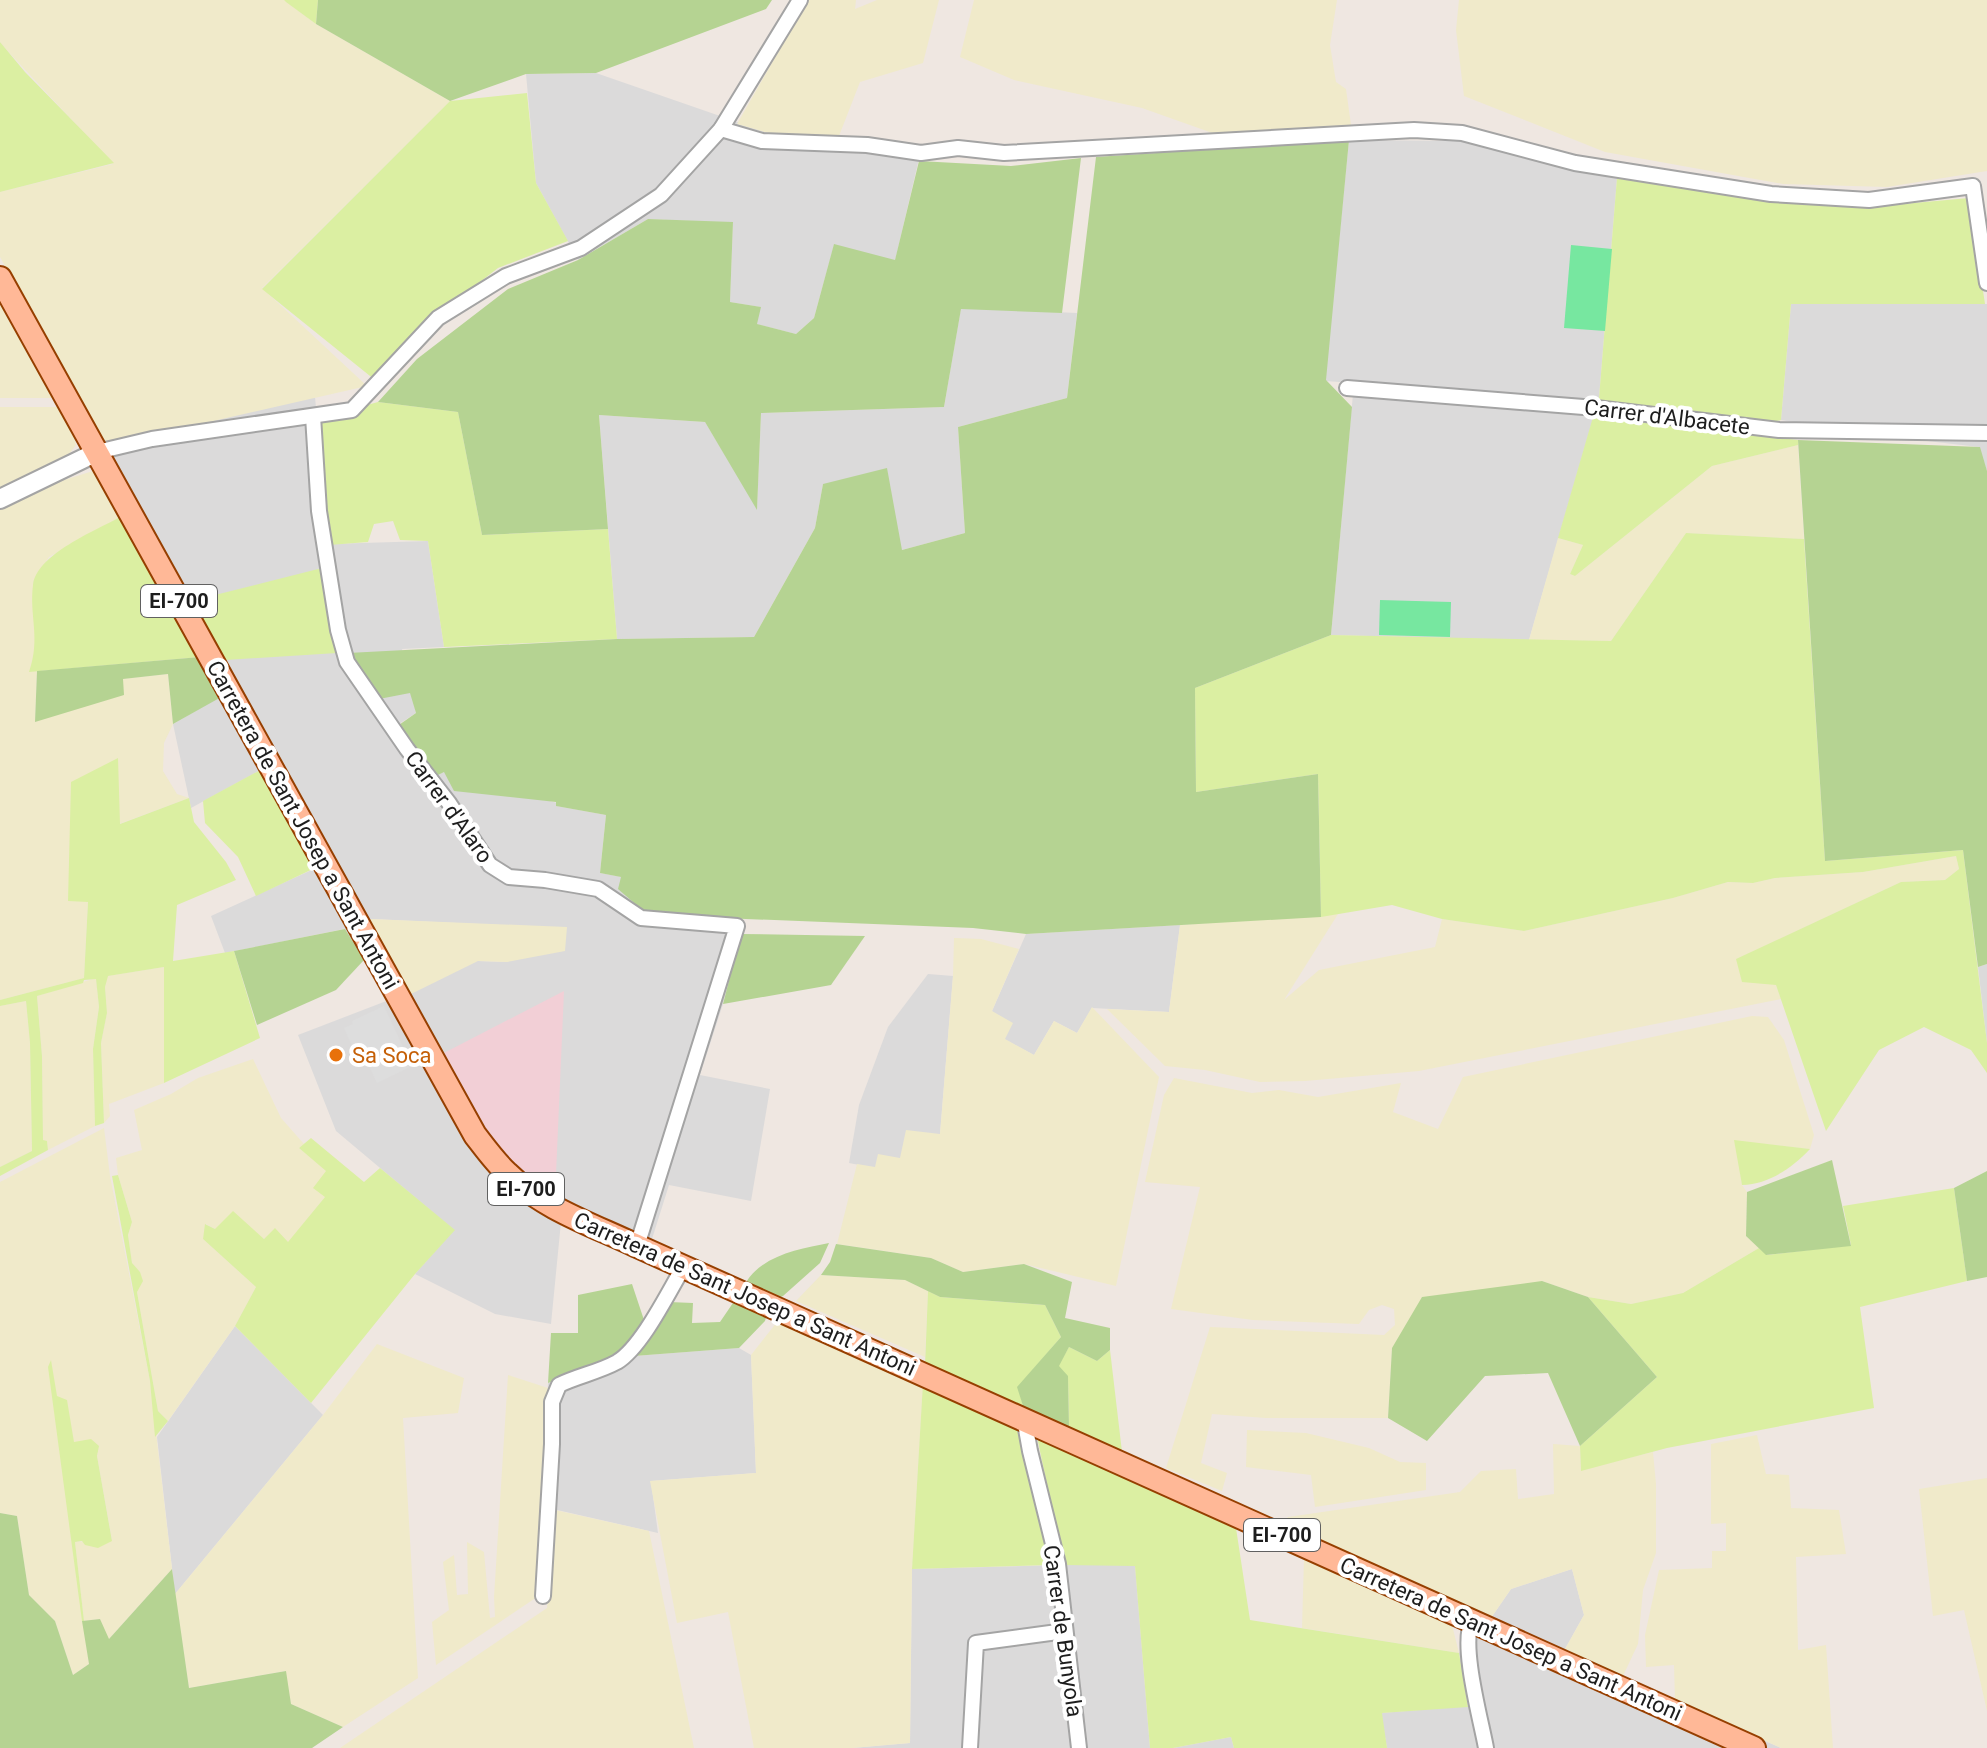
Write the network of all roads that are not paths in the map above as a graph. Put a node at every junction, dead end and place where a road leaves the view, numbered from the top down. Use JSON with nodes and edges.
{"nodes":[{"id":1,"x":800,"y":0,"type":"edge"},
{"id":2,"x":721,"y":129,"type":"junction"},
{"id":3,"x":0,"y":278,"type":"edge"},
{"id":4,"x":1987,"y":283,"type":"edge"},
{"id":5,"x":1347,"y":388,"type":"dead end"},
{"id":6,"x":313,"y":416,"type":"junction"},
{"id":7,"x":1987,"y":433,"type":"edge"},
{"id":8,"x":97,"y":452,"type":"junction"},
{"id":9,"x":0,"y":499,"type":"edge"},
{"id":10,"x":637,"y":1246,"type":"junction"},
{"id":11,"x":684,"y":1266,"type":"junction"},
{"id":12,"x":1029,"y":1421,"type":"junction"},
{"id":13,"x":543,"y":1596,"type":"dead end"},
{"id":14,"x":1472,"y":1621,"type":"junction"},
{"id":15,"x":1065,"y":1631,"type":"junction"},
{"id":16,"x":970,"y":1748,"type":"edge"},
{"id":17,"x":1079,"y":1748,"type":"edge"},
{"id":18,"x":1486,"y":1748,"type":"edge"},
{"id":19,"x":1754,"y":1748,"type":"edge"}],
"edges":[{"from":1,"to":2,"type":"street"},
{"from":2,"to":4,"type":"street"},
{"from":2,"to":6,"type":"street"},
{"from":3,"to":8,"type":"main road","name":"Carretera de Sant Josep a Sant Antoni","number":"EI-700"},
{"from":5,"to":7,"type":"street","name":"Carrer d'Albacete"},
{"from":6,"to":8,"type":"street"},
{"from":6,"to":10,"type":"street","name":"Carrer d'Alaro"},
{"from":8,"to":9,"type":"street"},
{"from":8,"to":10,"type":"main road","name":"Carretera de Sant Josep a Sant Antoni","number":"EI-700"},
{"from":10,"to":11,"type":"main road","name":"Carretera de Sant Josep a Sant Antoni","number":"EI-700"},
{"from":11,"to":12,"type":"main road","name":"Carretera de Sant Josep a Sant Antoni","number":"EI-700"},
{"from":11,"to":13,"type":"street"},
{"from":12,"to":14,"type":"main road","name":"Carretera de Sant Josep a Sant Antoni","number":"EI-700"},
{"from":12,"to":15,"type":"street","name":"Carrer de Bunyola"},
{"from":14,"to":18,"type":"street"},
{"from":14,"to":19,"type":"main road","name":"Carretera de Sant Josep a Sant Antoni","number":"EI-700"},
{"from":15,"to":16,"type":"street"},
{"from":15,"to":17,"type":"street","name":"Carrer de Bunyola"}]}
